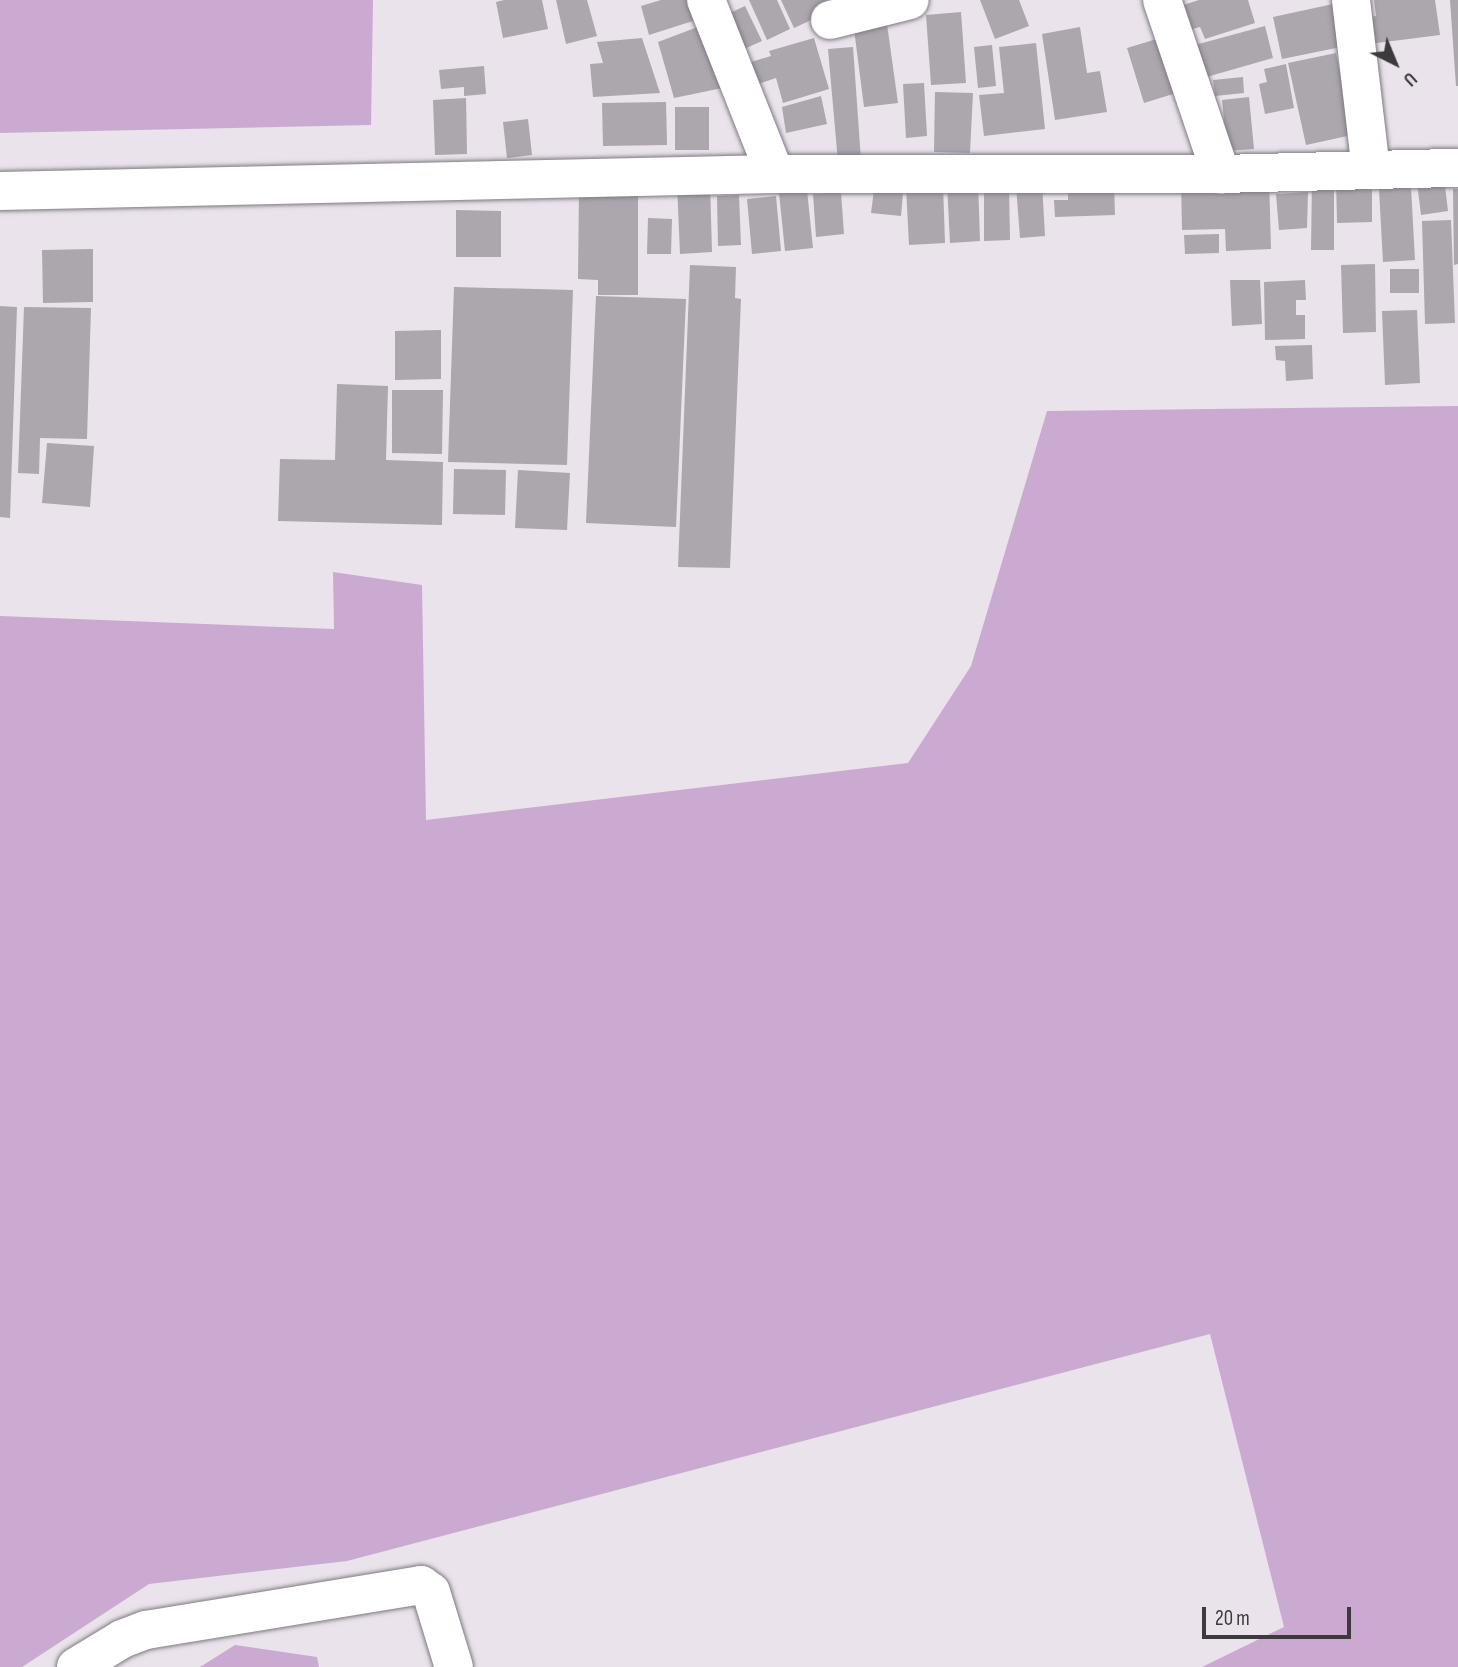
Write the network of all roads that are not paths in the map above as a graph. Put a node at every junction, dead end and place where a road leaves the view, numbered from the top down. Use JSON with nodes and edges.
{"nodes":[{"id":1,"x":706,"y":0,"type":"edge"},
{"id":2,"x":910,"y":0,"type":"edge"},
{"id":3,"x":1162,"y":0,"type":"edge"},
{"id":4,"x":1351,"y":0,"type":"edge"},
{"id":5,"x":830,"y":20,"type":"dead end"},
{"id":6,"x":1458,"y":168,"type":"edge"},
{"id":7,"x":1371,"y":170,"type":"junction"},
{"id":8,"x":775,"y":174,"type":"junction"},
{"id":9,"x":1222,"y":174,"type":"junction"},
{"id":10,"x":0,"y":191,"type":"edge"},
{"id":11,"x":76,"y":1667,"type":"edge"},
{"id":12,"x":454,"y":1667,"type":"edge"}],
"edges":[{"from":1,"to":8,"type":"street"},
{"from":2,"to":5,"type":"street"},
{"from":3,"to":9,"type":"street"},
{"from":4,"to":7,"type":"street"},
{"from":6,"to":7,"type":"street"},
{"from":7,"to":9,"type":"street"},
{"from":8,"to":9,"type":"street"},
{"from":8,"to":10,"type":"street"},
{"from":11,"to":12,"type":"street"}]}
